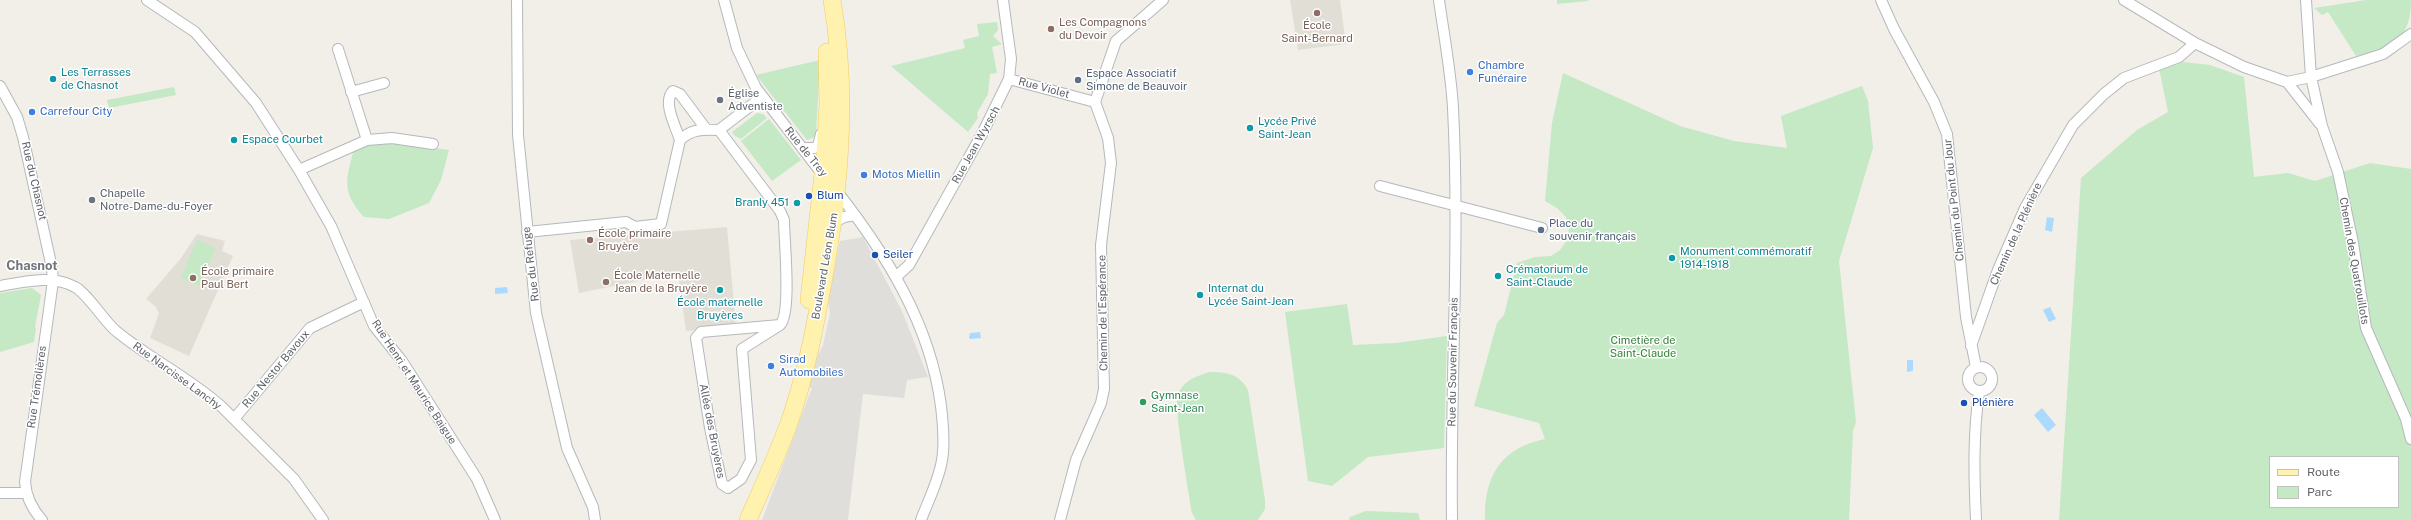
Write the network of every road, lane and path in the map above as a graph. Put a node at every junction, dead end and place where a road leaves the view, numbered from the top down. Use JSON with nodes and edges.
{"nodes":[{"id":1,"x":147,"y":0,"type":"edge"},
{"id":2,"x":517,"y":0,"type":"edge"},
{"id":3,"x":724,"y":0,"type":"edge"},
{"id":4,"x":821,"y":0,"type":"edge"},
{"id":5,"x":832,"y":0,"type":"edge"},
{"id":6,"x":1003,"y":0,"type":"edge"},
{"id":7,"x":1163,"y":0,"type":"edge"},
{"id":8,"x":1439,"y":0,"type":"edge"},
{"id":9,"x":1881,"y":0,"type":"edge"},
{"id":10,"x":2124,"y":0,"type":"edge"},
{"id":11,"x":2306,"y":0,"type":"edge"},
{"id":12,"x":2411,"y":34,"type":"edge"},
{"id":13,"x":2195,"y":43,"type":"junction"},
{"id":14,"x":338,"y":49,"type":"dead end"},
{"id":15,"x":828,"y":68,"type":"junction"},
{"id":16,"x":2311,"y":78,"type":"junction"},
{"id":17,"x":1009,"y":79,"type":"junction"},
{"id":18,"x":2287,"y":82,"type":"junction"},
{"id":19,"x":384,"y":83,"type":"dead end"},
{"id":20,"x":0,"y":86,"type":"edge"},
{"id":21,"x":351,"y":92,"type":"junction"},
{"id":22,"x":762,"y":97,"type":"junction"},
{"id":23,"x":1096,"y":102,"type":"junction"},
{"id":24,"x":2322,"y":126,"type":"junction"},
{"id":25,"x":706,"y":129,"type":"junction"},
{"id":26,"x":719,"y":130,"type":"junction"},
{"id":27,"x":367,"y":140,"type":"junction"},
{"id":28,"x":680,"y":140,"type":"junction"},
{"id":29,"x":433,"y":144,"type":"dead end"},
{"id":30,"x":802,"y":148,"type":"junction"},
{"id":31,"x":299,"y":170,"type":"junction"},
{"id":32,"x":823,"y":174,"type":"junction"},
{"id":33,"x":1380,"y":186,"type":"dead end"},
{"id":34,"x":837,"y":190,"type":"junction"},
{"id":35,"x":1455,"y":204,"type":"junction"},
{"id":36,"x":855,"y":215,"type":"junction"},
{"id":37,"x":833,"y":223,"type":"junction"},
{"id":38,"x":1542,"y":228,"type":"dead end"},
{"id":39,"x":527,"y":232,"type":"junction"},
{"id":40,"x":897,"y":276,"type":"junction"},
{"id":41,"x":53,"y":281,"type":"junction"},
{"id":42,"x":0,"y":286,"type":"edge"},
{"id":43,"x":364,"y":302,"type":"junction"},
{"id":44,"x":1966,"y":316,"type":"junction"},
{"id":45,"x":1981,"y":317,"type":"junction"},
{"id":46,"x":780,"y":325,"type":"junction"},
{"id":47,"x":1971,"y":346,"type":"junction"},
{"id":48,"x":1976,"y":367,"type":"junction"},
{"id":49,"x":1979,"y":392,"type":"junction"},
{"id":50,"x":234,"y":419,"type":"junction"},
{"id":51,"x":2411,"y":439,"type":"edge"},
{"id":52,"x":0,"y":493,"type":"edge"},
{"id":53,"x":26,"y":493,"type":"junction"},
{"id":54,"x":42,"y":520,"type":"edge"},
{"id":55,"x":323,"y":520,"type":"edge"},
{"id":56,"x":495,"y":520,"type":"edge"},
{"id":57,"x":595,"y":520,"type":"edge"},
{"id":58,"x":736,"y":520,"type":"edge"},
{"id":59,"x":748,"y":520,"type":"edge"},
{"id":60,"x":921,"y":520,"type":"edge"},
{"id":61,"x":1060,"y":520,"type":"edge"},
{"id":62,"x":1452,"y":520,"type":"edge"},
{"id":63,"x":1976,"y":520,"type":"edge"}],
"edges":[{"from":1,"to":31,"type":"street","name":"Rue Henri et Maurice Baigue"},
{"from":2,"to":39,"type":"street","name":"Rue du Refuge"},
{"from":3,"to":22,"type":"street","name":"Rue de Trey"},
{"from":4,"to":15,"type":"main road","name":"Boulevard Léon Blum"},
{"from":5,"to":34,"type":"main road","name":"Boulevard Léon Blum"},
{"from":6,"to":17,"type":"street","name":"Rue Jean Wyrsch"},
{"from":7,"to":23,"type":"street"},
{"from":8,"to":35,"type":"street","name":"Rue du Souvenir Français"},
{"from":9,"to":44,"type":"street","name":"Chemin du Point du Jour"},
{"from":10,"to":13,"type":"street"},
{"from":11,"to":16,"type":"street","name":"Chemin des Quatrouillots"},
{"from":12,"to":16,"type":"street"},
{"from":13,"to":18,"type":"street"},
{"from":13,"to":45,"type":"street","name":"Chemin de la Plénière"},
{"from":14,"to":21,"type":"street"},
{"from":15,"to":30,"type":"street","name":"Boulevard Léon Blum"},
{"from":15,"to":32,"type":"main road","name":"Boulevard Léon Blum"},
{"from":16,"to":18,"type":"street"},
{"from":16,"to":24,"type":"street","name":"Chemin des Quatrouillots"},
{"from":17,"to":23,"type":"street","name":"Rue Violet"},
{"from":17,"to":40,"type":"street","name":"Rue Jean Wyrsch"},
{"from":18,"to":24,"type":"street","name":"Chemin des Quatrouillots"},
{"from":19,"to":21,"type":"street"},
{"from":20,"to":41,"type":"street","name":"Rue du Chasnot"},
{"from":21,"to":27,"type":"street"},
{"from":22,"to":26,"type":"street"},
{"from":22,"to":30,"type":"street","name":"Rue de Trey"},
{"from":23,"to":61,"type":"street","name":"Chemin de l'Espérance"},
{"from":24,"to":51,"type":"street","name":"Chemin des Quatrouillots"},
{"from":25,"to":26,"type":"street"},
{"from":25,"to":28,"type":"street"},
{"from":25,"to":28,"type":"street"},
{"from":26,"to":46,"type":"street"},
{"from":27,"to":29,"type":"street"},
{"from":27,"to":31,"type":"street"},
{"from":28,"to":39,"type":"street"},
{"from":30,"to":32,"type":"street","name":"Rue de Trey"},
{"from":31,"to":43,"type":"street","name":"Rue Henri et Maurice Baigue"},
{"from":32,"to":34,"type":"street","name":"Rue de Trey"},
{"from":32,"to":58,"type":"main road","name":"Boulevard Léon Blum"},
{"from":33,"to":35,"type":"street"},
{"from":34,"to":36,"type":"street","name":"Rue de Trey"},
{"from":34,"to":37,"type":"main road","name":"Boulevard Léon Blum"},
{"from":35,"to":38,"type":"street"},
{"from":35,"to":62,"type":"street","name":"Rue du Souvenir Français"},
{"from":36,"to":37,"type":"street"},
{"from":36,"to":40,"type":"street","name":"Rue de Trey"},
{"from":37,"to":59,"type":"main road","name":"Boulevard Léon Blum"},
{"from":39,"to":57,"type":"street","name":"Rue du Refuge"},
{"from":40,"to":60,"type":"street","name":"Rue de Trey"},
{"from":41,"to":42,"type":"street"},
{"from":41,"to":50,"type":"street","name":"Rue Narcisse Lanchy"},
{"from":41,"to":53,"type":"street","name":"Rue Trémolières"},
{"from":43,"to":50,"type":"street","name":"Rue Nestor Bavoux"},
{"from":43,"to":56,"type":"street","name":"Rue Henri et Maurice Baigue"},
{"from":44,"to":45,"type":"street"},
{"from":44,"to":47,"type":"street","name":"Chemin du Point du Jour"},
{"from":45,"to":47,"type":"street","name":"Chemin de la Plénière"},
{"from":46,"to":46,"type":"street","name":"Allée des Bruyères"},
{"from":47,"to":48,"type":"street","name":"Chemin du Point du Jour"},
{"from":48,"to":49,"type":"street"},
{"from":48,"to":49,"type":"street"},
{"from":49,"to":63,"type":"street"},
{"from":50,"to":55,"type":"street","name":"Rue Narcisse Lanchy"},
{"from":52,"to":53,"type":"street"},
{"from":53,"to":54,"type":"street"}]}
